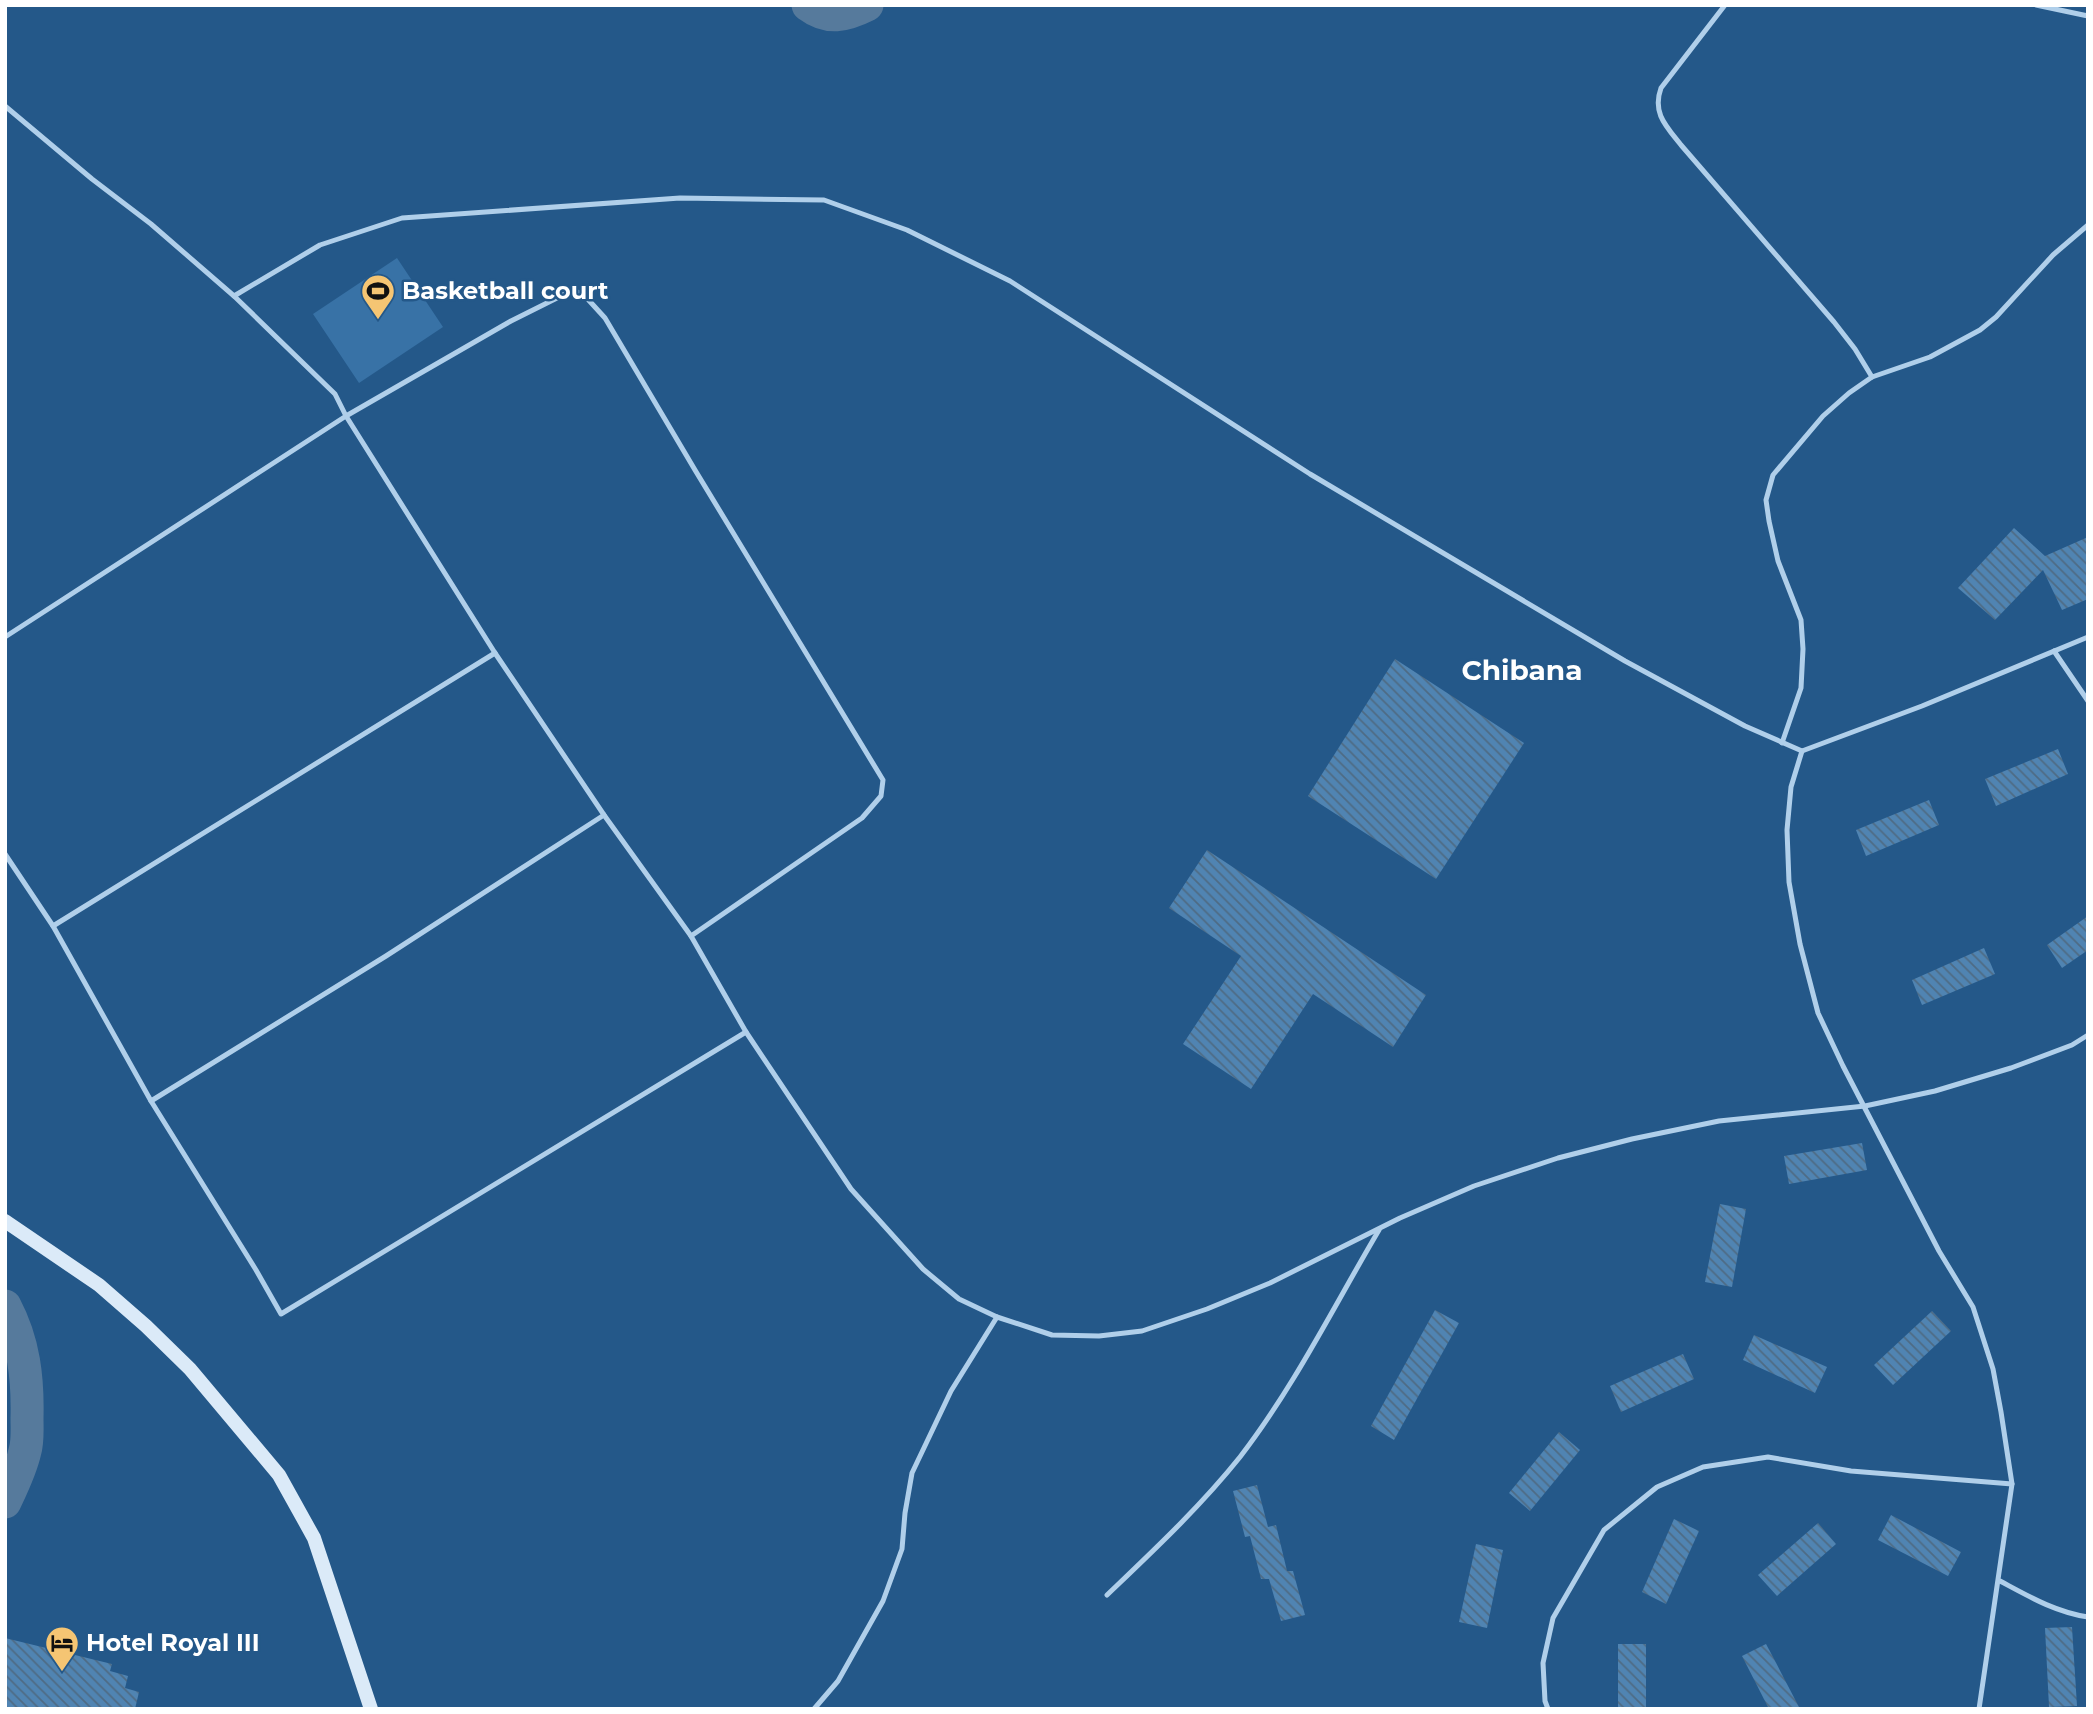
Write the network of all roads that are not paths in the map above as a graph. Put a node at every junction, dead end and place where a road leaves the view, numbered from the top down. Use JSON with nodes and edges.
{"nodes":[{"id":1,"x":1725,"y":5,"type":"edge"},
{"id":2,"x":2036,"y":5,"type":"edge"},
{"id":3,"x":2088,"y":16,"type":"edge"},
{"id":4,"x":5,"y":106,"type":"edge"},
{"id":5,"x":2088,"y":225,"type":"edge"},
{"id":6,"x":234,"y":296,"type":"junction"},
{"id":7,"x":1872,"y":377,"type":"junction"},
{"id":8,"x":346,"y":416,"type":"junction"},
{"id":9,"x":5,"y":637,"type":"edge"},
{"id":10,"x":2088,"y":637,"type":"edge"},
{"id":11,"x":2054,"y":651,"type":"junction"},
{"id":12,"x":495,"y":653,"type":"junction"},
{"id":13,"x":2088,"y":701,"type":"edge"},
{"id":14,"x":1782,"y":743,"type":"junction"},
{"id":15,"x":1802,"y":751,"type":"junction"},
{"id":16,"x":604,"y":815,"type":"junction"},
{"id":17,"x":5,"y":854,"type":"edge"},
{"id":18,"x":53,"y":926,"type":"junction"},
{"id":19,"x":691,"y":936,"type":"junction"},
{"id":20,"x":746,"y":1032,"type":"junction"},
{"id":21,"x":2088,"y":1035,"type":"edge"},
{"id":22,"x":151,"y":1101,"type":"junction"},
{"id":23,"x":1865,"y":1106,"type":"junction"},
{"id":24,"x":5,"y":1221,"type":"edge"},
{"id":25,"x":1380,"y":1229,"type":"junction"},
{"id":26,"x":997,"y":1317,"type":"junction"},
{"id":27,"x":2012,"y":1484,"type":"junction"},
{"id":28,"x":2000,"y":1581,"type":"junction"},
{"id":29,"x":1107,"y":1595,"type":"dead end"},
{"id":30,"x":2088,"y":1617,"type":"edge"},
{"id":31,"x":371,"y":1709,"type":"edge"},
{"id":32,"x":814,"y":1709,"type":"edge"},
{"id":33,"x":1548,"y":1709,"type":"edge"},
{"id":34,"x":1979,"y":1709,"type":"edge"}],
"edges":[{"from":1,"to":7,"type":"lane"},
{"from":2,"to":3,"type":"lane"},
{"from":4,"to":6,"type":"lane"},
{"from":5,"to":7,"type":"lane"},
{"from":6,"to":8,"type":"lane"},
{"from":6,"to":14,"type":"lane"},
{"from":7,"to":14,"type":"lane"},
{"from":8,"to":9,"type":"lane"},
{"from":8,"to":12,"type":"lane"},
{"from":8,"to":19,"type":"lane"},
{"from":10,"to":11,"type":"lane"},
{"from":11,"to":13,"type":"lane"},
{"from":11,"to":15,"type":"lane"},
{"from":12,"to":16,"type":"lane"},
{"from":12,"to":18,"type":"lane"},
{"from":14,"to":15,"type":"lane"},
{"from":15,"to":23,"type":"lane"},
{"from":16,"to":19,"type":"lane"},
{"from":16,"to":22,"type":"lane"},
{"from":17,"to":18,"type":"lane"},
{"from":18,"to":22,"type":"lane"},
{"from":19,"to":20,"type":"lane"},
{"from":20,"to":22,"type":"lane"},
{"from":20,"to":26,"type":"lane"},
{"from":21,"to":23,"type":"lane"},
{"from":23,"to":25,"type":"lane"},
{"from":23,"to":27,"type":"lane"},
{"from":24,"to":31,"type":"main road"},
{"from":25,"to":26,"type":"lane"},
{"from":25,"to":29,"type":"lane"},
{"from":26,"to":32,"type":"lane"},
{"from":27,"to":28,"type":"lane"},
{"from":27,"to":33,"type":"lane"},
{"from":28,"to":30,"type":"lane"},
{"from":28,"to":34,"type":"lane"}]}
